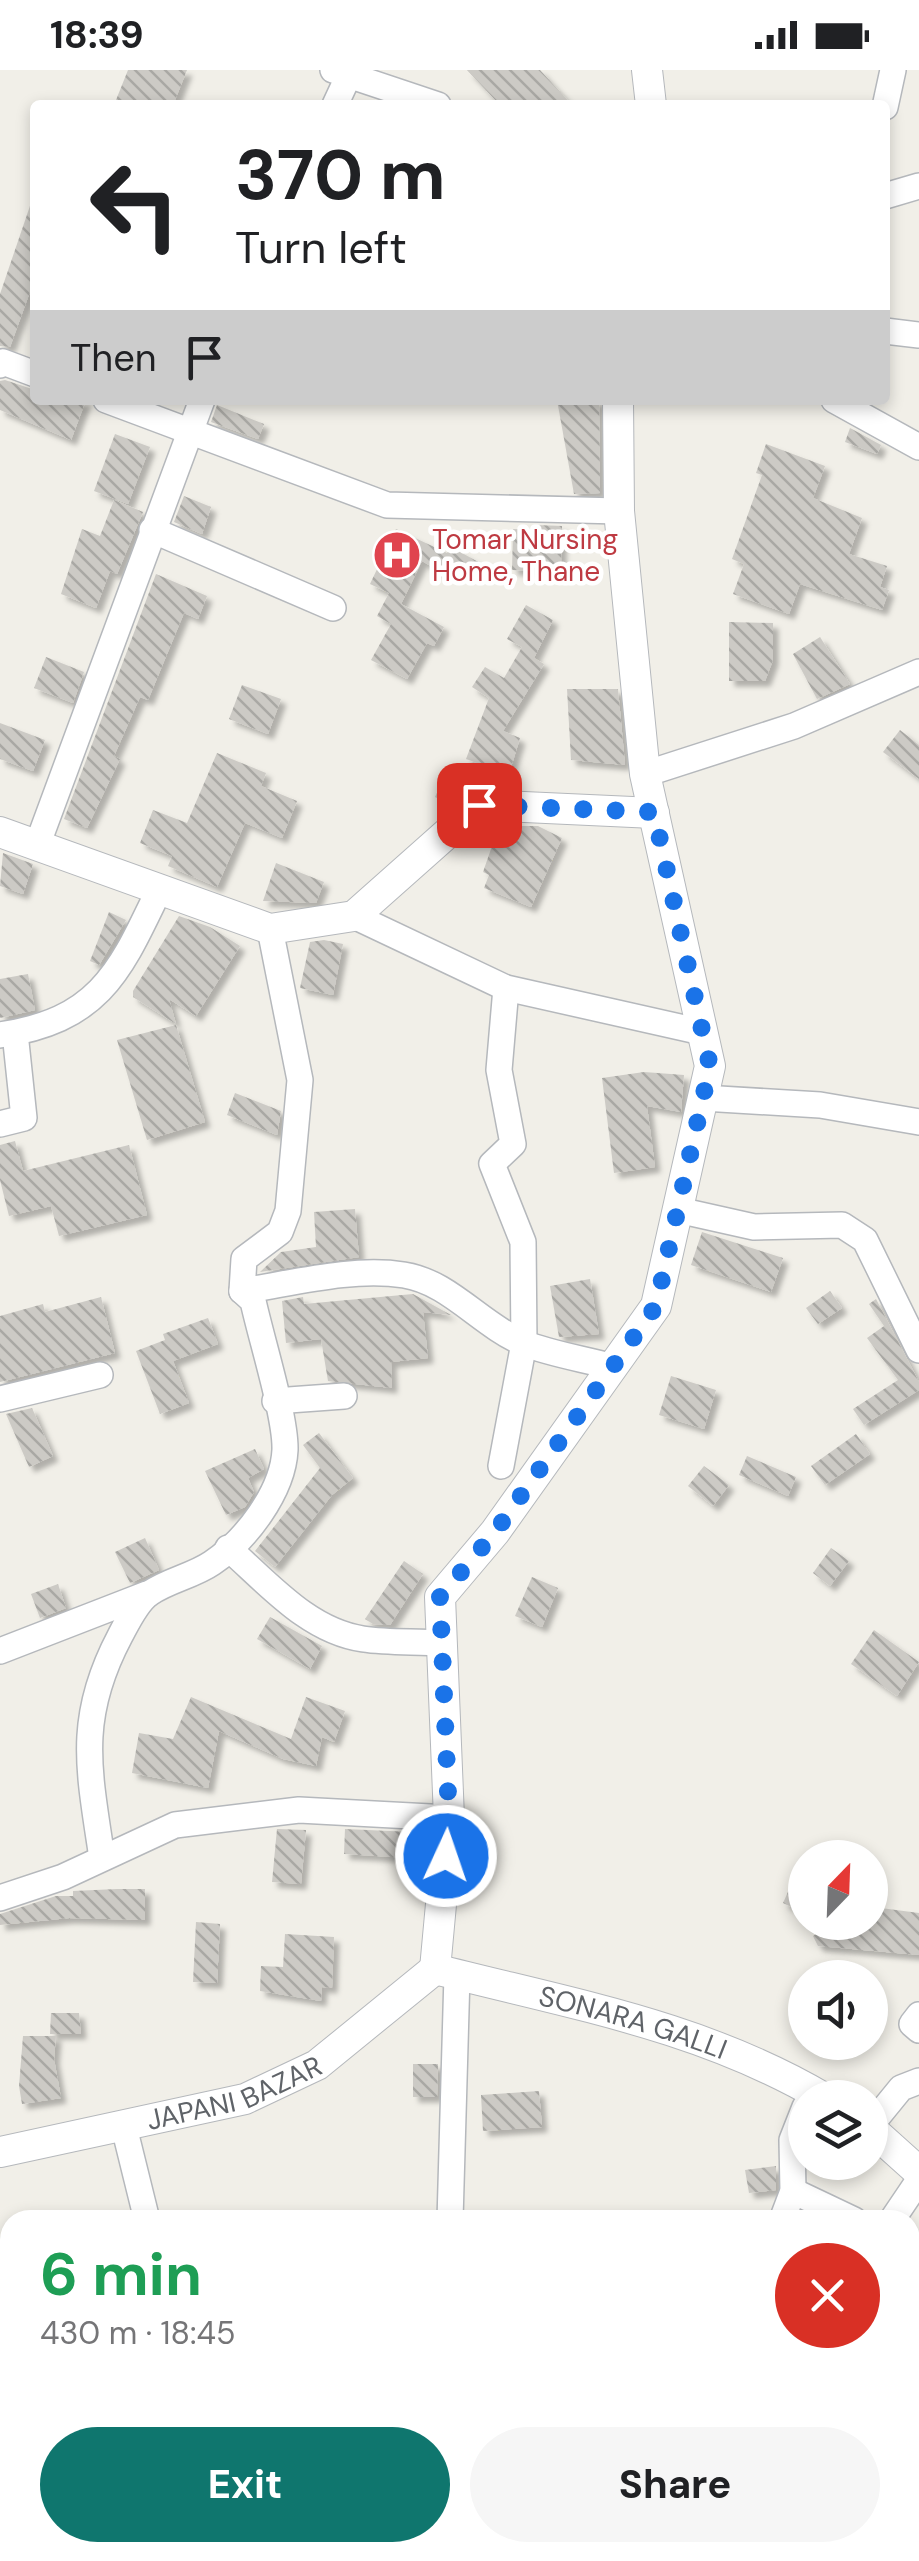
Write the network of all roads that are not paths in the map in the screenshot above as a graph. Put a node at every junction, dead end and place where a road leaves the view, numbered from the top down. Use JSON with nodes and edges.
{"nodes":[{"id":1,"x":647,"y":70,"type":"edge"},
{"id":2,"x":893,"y":70,"type":"edge"},
{"id":3,"x":340,"y":74,"type":"edge"},
{"id":4,"x":336,"y":100,"type":"edge"},
{"id":5,"x":422,"y":100,"type":"edge"},
{"id":6,"x":650,"y":100,"type":"edge"},
{"id":7,"x":887,"y":100,"type":"edge"},
{"id":8,"x":919,"y":186,"type":"edge"},
{"id":9,"x":890,"y":195,"type":"edge"},
{"id":10,"x":890,"y":331,"type":"edge"},
{"id":11,"x":919,"y":334,"type":"edge"},
{"id":12,"x":0,"y":365,"type":"edge"},
{"id":13,"x":30,"y":372,"type":"edge"},
{"id":14,"x":119,"y":405,"type":"edge"},
{"id":15,"x":200,"y":405,"type":"edge"},
{"id":16,"x":618,"y":405,"type":"edge"},
{"id":17,"x":843,"y":405,"type":"edge"},
{"id":18,"x":188,"y":431,"type":"junction"},
{"id":19,"x":919,"y":447,"type":"edge"},
{"id":20,"x":619,"y":511,"type":"junction"},
{"id":21,"x":152,"y":530,"type":"junction"},
{"id":22,"x":333,"y":608,"type":"dead end"},
{"id":23,"x":919,"y":672,"type":"edge"},
{"id":24,"x":645,"y":774,"type":"junction"},
{"id":25,"x":654,"y":812,"type":"junction"},
{"id":26,"x":0,"y":832,"type":"edge"},
{"id":27,"x":38,"y":843,"type":"junction"},
{"id":28,"x":160,"y":888,"type":"junction"},
{"id":29,"x":354,"y":916,"type":"junction"},
{"id":30,"x":270,"y":929,"type":"junction"},
{"id":31,"x":506,"y":988,"type":"junction"},
{"id":32,"x":702,"y":1032,"type":"junction"},
{"id":33,"x":8,"y":1034,"type":"edge"},
{"id":34,"x":703,"y":1098,"type":"junction"},
{"id":35,"x":919,"y":1122,"type":"edge"},
{"id":36,"x":0,"y":1124,"type":"edge"},
{"id":37,"x":678,"y":1210,"type":"junction"},
{"id":38,"x":242,"y":1290,"type":"junction"},
{"id":39,"x":524,"y":1343,"type":"junction"},
{"id":40,"x":919,"y":1350,"type":"edge"},
{"id":41,"x":613,"y":1367,"type":"junction"},
{"id":42,"x":100,"y":1375,"type":"dead end"},
{"id":43,"x":344,"y":1396,"type":"dead end"},
{"id":44,"x":0,"y":1399,"type":"edge"},
{"id":45,"x":275,"y":1400,"type":"junction"},
{"id":46,"x":501,"y":1466,"type":"dead end"},
{"id":47,"x":228,"y":1548,"type":"junction"},
{"id":48,"x":148,"y":1594,"type":"junction"},
{"id":49,"x":442,"y":1642,"type":"junction"},
{"id":50,"x":0,"y":1651,"type":"edge"},
{"id":51,"x":449,"y":1818,"type":"junction"},
{"id":52,"x":102,"y":1858,"type":"junction"},
{"id":53,"x":0,"y":1898,"type":"edge"},
{"id":54,"x":446,"y":1972,"type":"junction"},
{"id":55,"x":919,"y":2015,"type":"edge"},
{"id":56,"x":919,"y":2030,"type":"edge"},
{"id":57,"x":919,"y":2081,"type":"edge"},
{"id":58,"x":788,"y":2082,"type":"edge"},
{"id":59,"x":888,"y":2104,"type":"edge"},
{"id":60,"x":124,"y":2127,"type":"junction"},
{"id":61,"x":888,"y":2144,"type":"edge"},
{"id":62,"x":0,"y":2152,"type":"edge"},
{"id":63,"x":919,"y":2172,"type":"edge"},
{"id":64,"x":793,"y":2180,"type":"edge"},
{"id":65,"x":919,"y":2180,"type":"edge"},
{"id":66,"x":793,"y":2191,"type":"junction"},
{"id":67,"x":145,"y":2210,"type":"edge"},
{"id":68,"x":450,"y":2210,"type":"edge"},
{"id":69,"x":786,"y":2210,"type":"edge"},
{"id":70,"x":833,"y":2210,"type":"edge"},
{"id":71,"x":899,"y":2210,"type":"edge"}],
"edges":[{"from":1,"to":6,"type":"street"},
{"from":2,"to":7,"type":"street"},
{"from":3,"to":4,"type":"street"},
{"from":3,"to":5,"type":"street"},
{"from":8,"to":9,"type":"street"},
{"from":10,"to":11,"type":"street"},
{"from":12,"to":13,"type":"street"},
{"from":14,"to":18,"type":"street"},
{"from":15,"to":18,"type":"street"},
{"from":16,"to":20,"type":"street"},
{"from":17,"to":19,"type":"street"},
{"from":18,"to":20,"type":"street"},
{"from":18,"to":21,"type":"street"},
{"from":20,"to":24,"type":"street"},
{"from":21,"to":22,"type":"street"},
{"from":21,"to":27,"type":"street"},
{"from":23,"to":24,"type":"street"},
{"from":24,"to":25,"type":"street"},
{"from":25,"to":29,"type":"street"},
{"from":25,"to":32,"type":"street"},
{"from":26,"to":27,"type":"street"},
{"from":27,"to":28,"type":"street"},
{"from":28,"to":30,"type":"street"},
{"from":28,"to":33,"type":"street"},
{"from":29,"to":30,"type":"street"},
{"from":29,"to":31,"type":"street"},
{"from":30,"to":38,"type":"street"},
{"from":31,"to":32,"type":"street"},
{"from":31,"to":39,"type":"street"},
{"from":32,"to":34,"type":"street"},
{"from":33,"to":36,"type":"street"},
{"from":34,"to":35,"type":"street"},
{"from":34,"to":37,"type":"street"},
{"from":37,"to":40,"type":"street"},
{"from":37,"to":41,"type":"street"},
{"from":38,"to":39,"type":"street"},
{"from":38,"to":45,"type":"street"},
{"from":39,"to":41,"type":"street"},
{"from":39,"to":46,"type":"street"},
{"from":41,"to":49,"type":"street"},
{"from":42,"to":44,"type":"street"},
{"from":43,"to":45,"type":"street"},
{"from":45,"to":47,"type":"street"},
{"from":47,"to":48,"type":"street"},
{"from":47,"to":49,"type":"street"},
{"from":48,"to":50,"type":"street"},
{"from":48,"to":52,"type":"street"},
{"from":49,"to":51,"type":"street"},
{"from":51,"to":52,"type":"street"},
{"from":51,"to":54,"type":"street"},
{"from":52,"to":53,"type":"street"},
{"from":54,"to":58,"type":"street","name":"SONARA GALLI"},
{"from":54,"to":60,"type":"street","name":"JAPANI BAZAR"},
{"from":54,"to":68,"type":"street"},
{"from":55,"to":56,"type":"street"},
{"from":57,"to":59,"type":"street"},
{"from":60,"to":62,"type":"street","name":"JAPANI BAZAR"},
{"from":60,"to":67,"type":"street"},
{"from":61,"to":63,"type":"street"},
{"from":64,"to":66,"type":"street"},
{"from":65,"to":71,"type":"street"},
{"from":66,"to":69,"type":"street"},
{"from":66,"to":70,"type":"street"}]}
